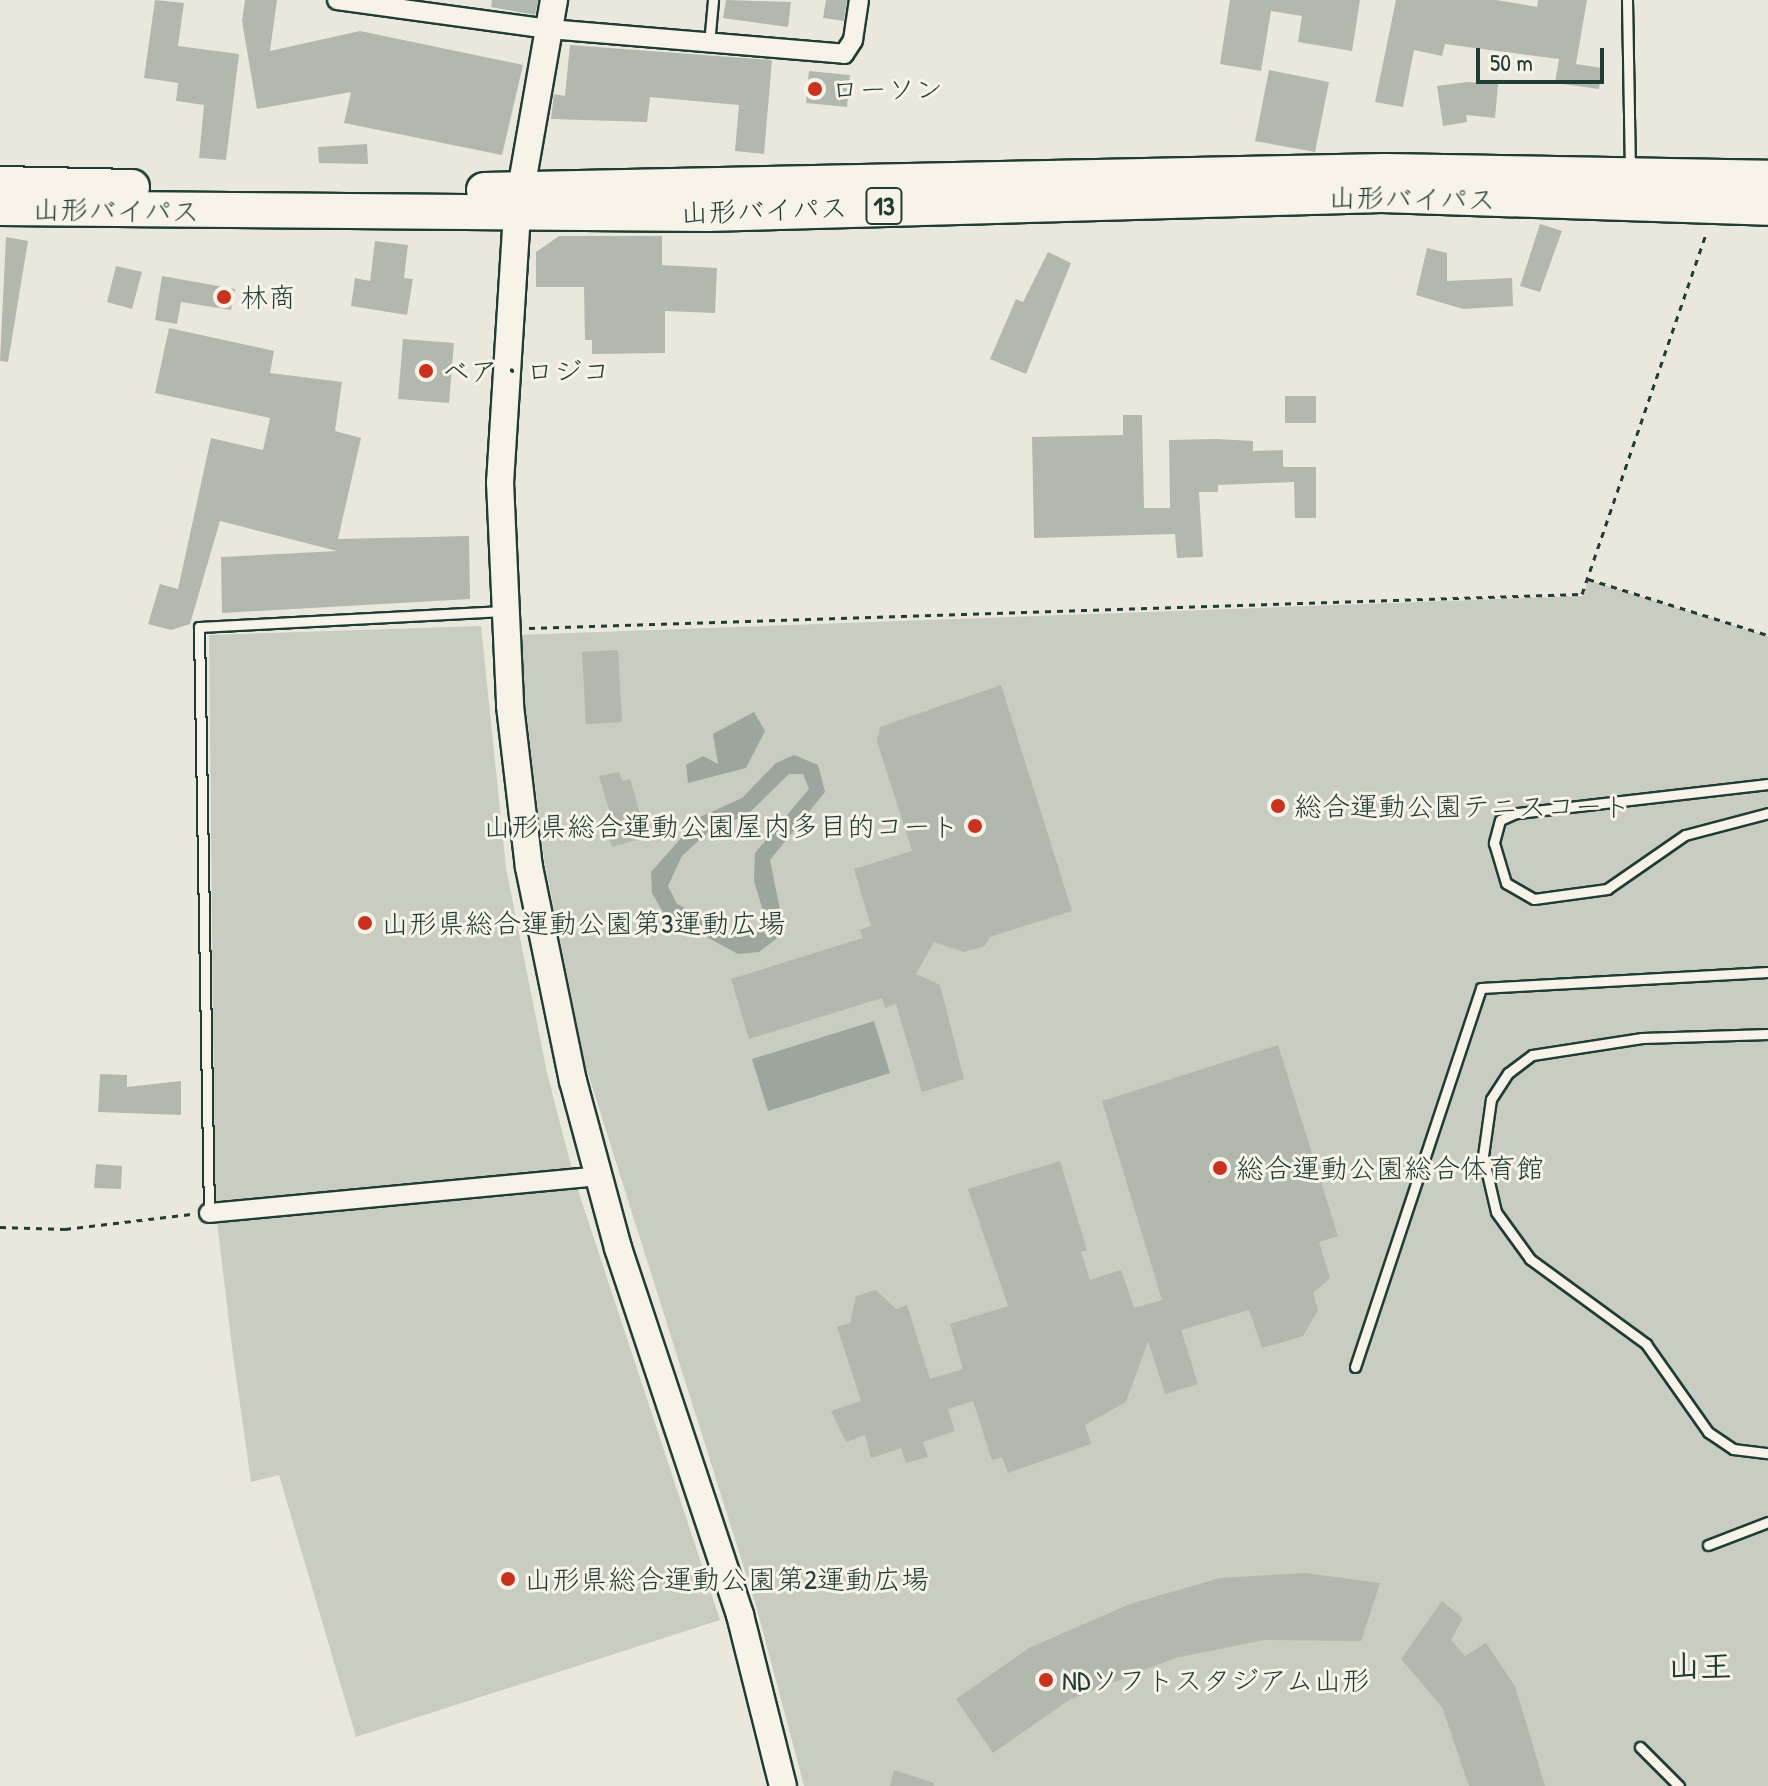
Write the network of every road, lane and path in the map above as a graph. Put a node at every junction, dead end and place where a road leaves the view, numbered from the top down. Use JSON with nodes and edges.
{"nodes":[{"id":1,"x":337,"y":0,"type":"edge"},
{"id":2,"x":554,"y":0,"type":"edge"},
{"id":3,"x":713,"y":0,"type":"edge"},
{"id":4,"x":859,"y":0,"type":"edge"},
{"id":5,"x":1627,"y":0,"type":"edge"},
{"id":6,"x":397,"y":5,"type":"edge"},
{"id":7,"x":549,"y":29,"type":"junction"},
{"id":8,"x":709,"y":44,"type":"junction"},
{"id":9,"x":1630,"y":173,"type":"junction"},
{"id":10,"x":1768,"y":178,"type":"edge"},
{"id":11,"x":0,"y":184,"type":"edge"},
{"id":12,"x":519,"y":201,"type":"junction"},
{"id":13,"x":1716,"y":205,"type":"junction"},
{"id":14,"x":0,"y":208,"type":"edge"},
{"id":15,"x":1768,"y":208,"type":"edge"},
{"id":16,"x":1587,"y":578,"type":"junction"},
{"id":17,"x":505,"y":620,"type":"junction"},
{"id":18,"x":1768,"y":635,"type":"edge"},
{"id":19,"x":1768,"y":784,"type":"edge"},
{"id":20,"x":1768,"y":813,"type":"edge"},
{"id":21,"x":1768,"y":972,"type":"edge"},
{"id":22,"x":1768,"y":1034,"type":"edge"},
{"id":23,"x":598,"y":1176,"type":"junction"},
{"id":24,"x":209,"y":1213,"type":"junction"},
{"id":25,"x":0,"y":1227,"type":"edge"},
{"id":26,"x":1355,"y":1367,"type":"dead end"},
{"id":27,"x":1768,"y":1453,"type":"edge"},
{"id":28,"x":1768,"y":1522,"type":"edge"},
{"id":29,"x":1708,"y":1545,"type":"dead end"},
{"id":30,"x":1640,"y":1747,"type":"dead end"},
{"id":31,"x":783,"y":1786,"type":"edge"},
{"id":32,"x":1679,"y":1786,"type":"edge"}],
"edges":[{"from":1,"to":6,"type":"street"},
{"from":2,"to":7,"type":"street"},
{"from":3,"to":8,"type":"lane"},
{"from":4,"to":8,"type":"street"},
{"from":5,"to":9,"type":"lane"},
{"from":6,"to":7,"type":"street"},
{"from":7,"to":8,"type":"street"},
{"from":7,"to":12,"type":"street"},
{"from":9,"to":10,"type":"highway","name":"山形バイパス","number":"13"},
{"from":9,"to":12,"type":"highway","name":"山形バイパス","number":"13"},
{"from":11,"to":12,"type":"highway","name":"山形バイパス","number":"13"},
{"from":12,"to":13,"type":"highway","name":"山形バイパス","number":"13"},
{"from":12,"to":14,"type":"highway","name":"山形バイパス","number":"13"},
{"from":12,"to":17,"type":"street"},
{"from":13,"to":15,"type":"highway","name":"山形バイパス","number":"13"},
{"from":13,"to":16,"type":"path"},
{"from":16,"to":17,"type":"path"},
{"from":16,"to":18,"type":"path"},
{"from":17,"to":23,"type":"street"},
{"from":17,"to":24,"type":"lane"},
{"from":19,"to":20,"type":"lane"},
{"from":21,"to":26,"type":"lane"},
{"from":22,"to":27,"type":"lane"},
{"from":23,"to":24,"type":"street"},
{"from":23,"to":31,"type":"street"},
{"from":24,"to":25,"type":"path"},
{"from":28,"to":29,"type":"lane"},
{"from":30,"to":32,"type":"lane"}]}
